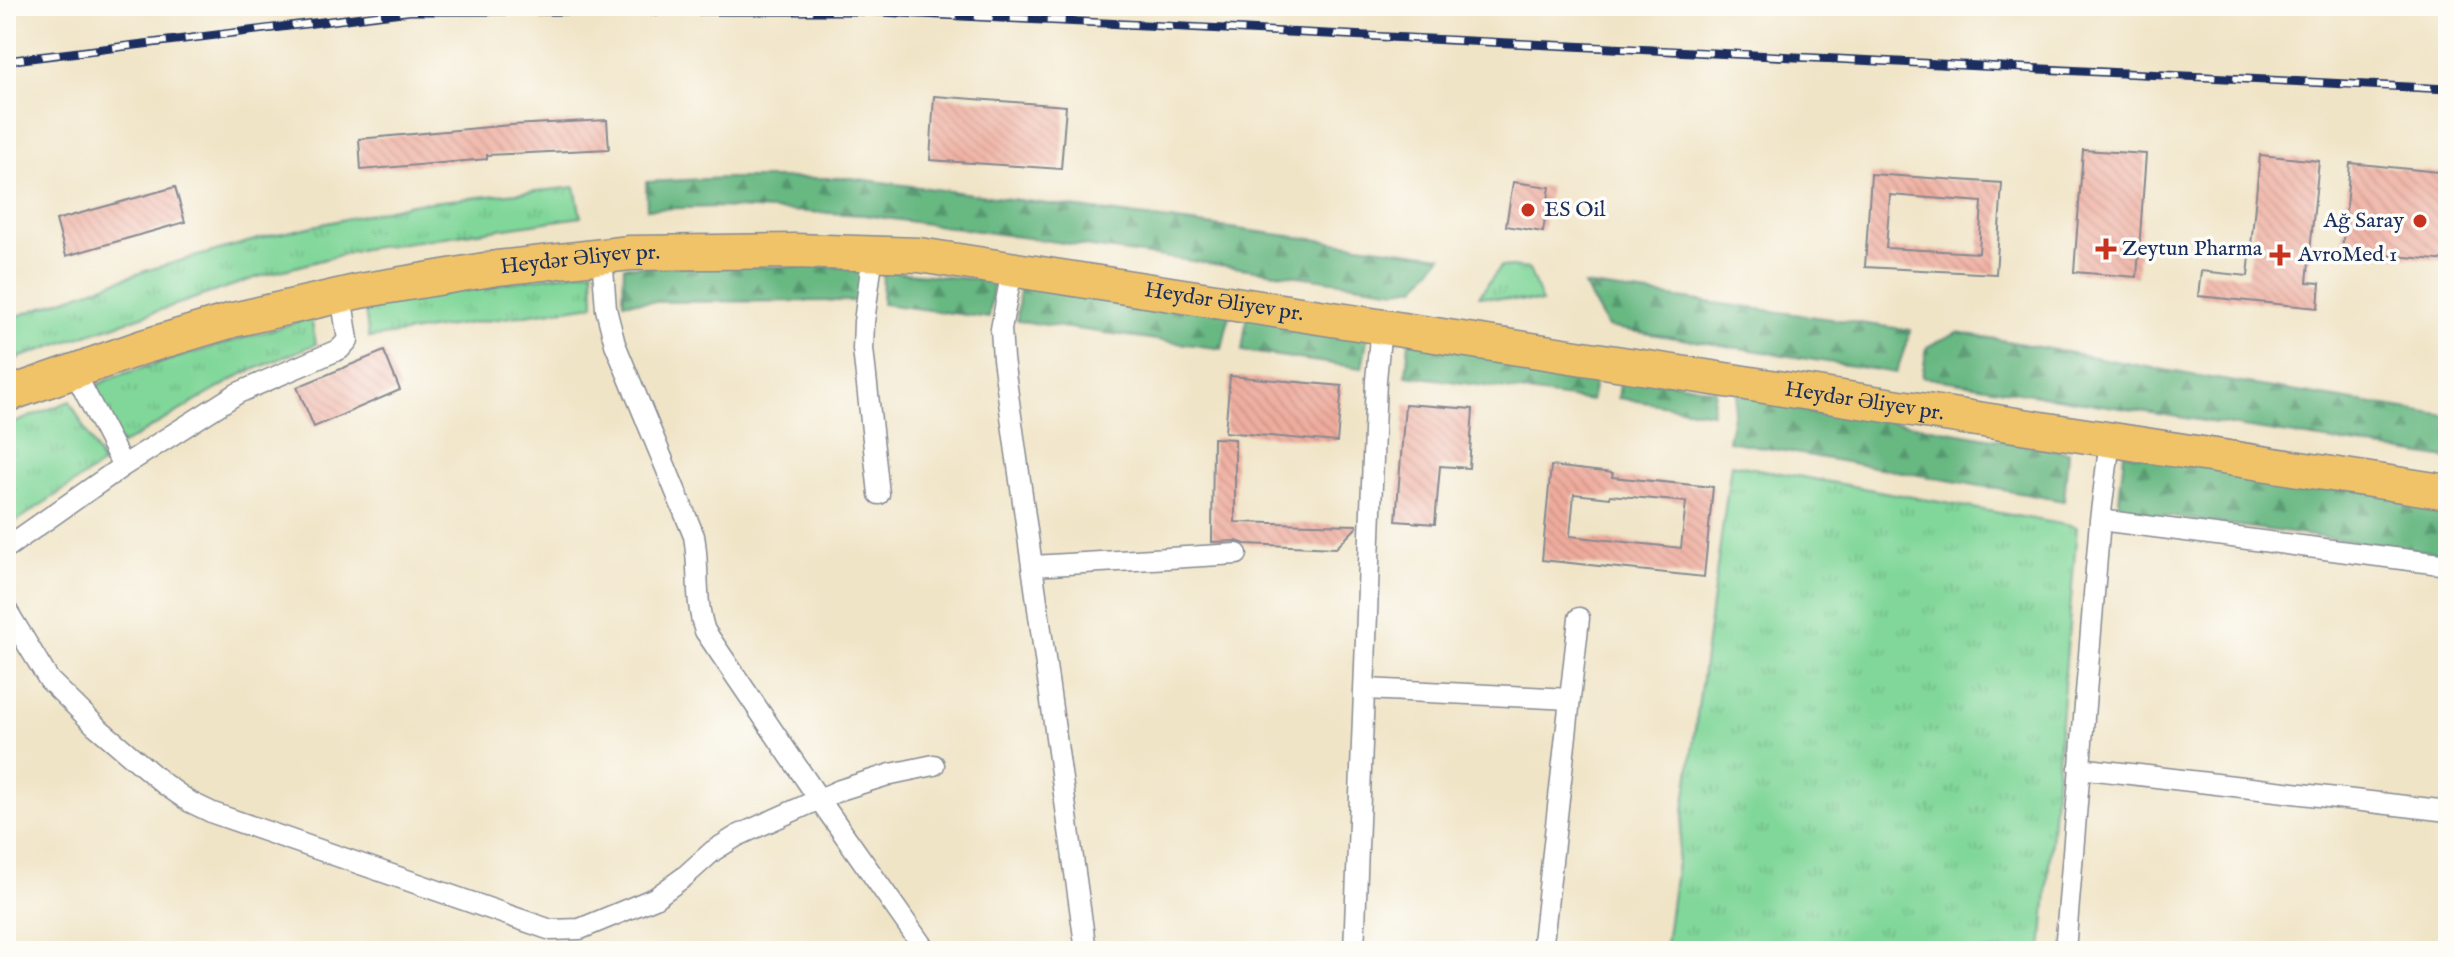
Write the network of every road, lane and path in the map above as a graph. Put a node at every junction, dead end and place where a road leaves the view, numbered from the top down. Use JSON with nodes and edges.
{"nodes":[{"id":1,"x":873,"y":253,"type":"junction"},
{"id":2,"x":602,"y":256,"type":"junction"},
{"id":3,"x":1012,"y":270,"type":"junction"},
{"id":4,"x":341,"y":295,"type":"junction"},
{"id":5,"x":1381,"y":327,"type":"junction"},
{"id":6,"x":74,"y":371,"type":"junction"},
{"id":7,"x":6,"y":377,"type":"edge"},
{"id":8,"x":6,"y":395,"type":"edge"},
{"id":9,"x":2110,"y":440,"type":"junction"},
{"id":10,"x":123,"y":466,"type":"junction"},
{"id":11,"x":2448,"y":475,"type":"edge"},
{"id":12,"x":2448,"y":492,"type":"edge"},
{"id":13,"x":879,"y":494,"type":"dead end"},
{"id":14,"x":2100,"y":520,"type":"junction"},
{"id":15,"x":6,"y":548,"type":"edge"},
{"id":16,"x":1237,"y":554,"type":"dead end"},
{"id":17,"x":2448,"y":565,"type":"edge"},
{"id":18,"x":1033,"y":566,"type":"junction"},
{"id":19,"x":6,"y":609,"type":"edge"},
{"id":20,"x":1579,"y":618,"type":"dead end"},
{"id":21,"x":1366,"y":689,"type":"junction"},
{"id":22,"x":1570,"y":699,"type":"junction"},
{"id":23,"x":934,"y":765,"type":"dead end"},
{"id":24,"x":2079,"y":768,"type":"junction"},
{"id":25,"x":819,"y":799,"type":"junction"},
{"id":26,"x":2448,"y":811,"type":"edge"},
{"id":27,"x":926,"y":951,"type":"edge"},
{"id":28,"x":1086,"y":951,"type":"edge"},
{"id":29,"x":1354,"y":951,"type":"edge"},
{"id":30,"x":1542,"y":951,"type":"edge"},
{"id":31,"x":2065,"y":951,"type":"edge"}],
"edges":[{"from":1,"to":2,"type":"main road","name":"Heydər Əliyev pr."},
{"from":1,"to":3,"type":"main road","name":"Heydər Əliyev pr."},
{"from":1,"to":13,"type":"street"},
{"from":2,"to":4,"type":"main road","name":"Heydər Əliyev pr."},
{"from":2,"to":25,"type":"street"},
{"from":3,"to":5,"type":"main road","name":"Heydər Əliyev pr."},
{"from":3,"to":18,"type":"street"},
{"from":4,"to":6,"type":"main road","name":"Heydər Əliyev pr."},
{"from":4,"to":10,"type":"street"},
{"from":5,"to":9,"type":"main road","name":"Heydər Əliyev pr."},
{"from":5,"to":21,"type":"street"},
{"from":6,"to":8,"type":"main road","name":"Heydər Əliyev pr."},
{"from":6,"to":10,"type":"street"},
{"from":7,"to":11,"type":"main road","name":"Heydər Əliyev pr."},
{"from":9,"to":12,"type":"main road","name":"Heydər Əliyev pr."},
{"from":9,"to":14,"type":"street"},
{"from":10,"to":15,"type":"street"},
{"from":14,"to":17,"type":"street"},
{"from":14,"to":24,"type":"street"},
{"from":16,"to":18,"type":"street"},
{"from":18,"to":28,"type":"street"},
{"from":19,"to":25,"type":"street"},
{"from":20,"to":22,"type":"street"},
{"from":21,"to":22,"type":"street"},
{"from":21,"to":29,"type":"street"},
{"from":22,"to":30,"type":"street"},
{"from":23,"to":25,"type":"street"},
{"from":24,"to":26,"type":"street"},
{"from":24,"to":31,"type":"street"},
{"from":25,"to":27,"type":"street"}]}
